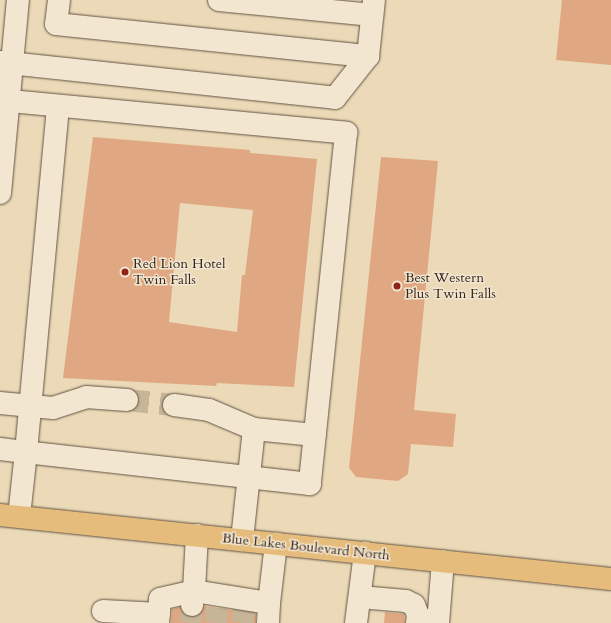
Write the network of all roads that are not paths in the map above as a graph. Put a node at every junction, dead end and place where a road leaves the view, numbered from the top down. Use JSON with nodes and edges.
{"nodes":[{"id":1,"x":18,"y":0,"type":"edge"},
{"id":2,"x":59,"y":0,"type":"edge"},
{"id":3,"x":219,"y":0,"type":"edge"},
{"id":4,"x":373,"y":8,"type":"edge"},
{"id":5,"x":368,"y":56,"type":"junction"},
{"id":6,"x":6,"y":63,"type":"edge"},
{"id":7,"x":10,"y":101,"type":"junction"},
{"id":8,"x":58,"y":106,"type":"junction"},
{"id":9,"x":0,"y":193,"type":"edge"},
{"id":10,"x":127,"y":400,"type":"tunnel mouth"},
{"id":11,"x":0,"y":403,"type":"edge"},
{"id":12,"x":174,"y":405,"type":"tunnel mouth"},
{"id":13,"x":28,"y":406,"type":"junction"},
{"id":14,"x":254,"y":429,"type":"junction"},
{"id":15,"x":315,"y":435,"type":"junction"},
{"id":16,"x":0,"y":449,"type":"edge"},
{"id":17,"x":26,"y":452,"type":"junction"},
{"id":18,"x":247,"y":479,"type":"junction"},
{"id":19,"x":9,"y":515,"type":"edge"},
{"id":20,"x":198,"y":535,"type":"junction"},
{"id":21,"x":242,"y":540,"type":"junction"},
{"id":22,"x":276,"y":543,"type":"junction"},
{"id":23,"x":365,"y":553,"type":"junction"},
{"id":24,"x":443,"y":561,"type":"junction"},
{"id":25,"x":611,"y":579,"type":"edge"},
{"id":26,"x":360,"y":597,"type":"junction"},
{"id":27,"x":193,"y":598,"type":"junction"},
{"id":28,"x":104,"y":611,"type":"dead end"},
{"id":29,"x":268,"y":613,"type":"edge"},
{"id":30,"x":158,"y":619,"type":"edge"},
{"id":31,"x":356,"y":623,"type":"edge"},
{"id":32,"x":417,"y":623,"type":"edge"},
{"id":33,"x":438,"y":623,"type":"edge"}],
"edges":[{"from":1,"to":6,"type":"street"},
{"from":2,"to":5,"type":"street"},
{"from":3,"to":4,"type":"street"},
{"from":4,"to":5,"type":"street"},
{"from":5,"to":6,"type":"street"},
{"from":6,"to":7,"type":"street"},
{"from":7,"to":8,"type":"street"},
{"from":7,"to":9,"type":"street"},
{"from":8,"to":13,"type":"street"},
{"from":8,"to":15,"type":"street"},
{"from":10,"to":13,"type":"street"},
{"from":11,"to":13,"type":"street"},
{"from":12,"to":14,"type":"street"},
{"from":13,"to":17,"type":"street"},
{"from":14,"to":15,"type":"street"},
{"from":14,"to":18,"type":"street"},
{"from":15,"to":18,"type":"street"},
{"from":16,"to":17,"type":"street"},
{"from":17,"to":18,"type":"street"},
{"from":17,"to":19,"type":"street"},
{"from":18,"to":21,"type":"street"},
{"from":19,"to":20,"type":"main road","name":"Blue Lakes Boulevard North"},
{"from":20,"to":21,"type":"main road","name":"Blue Lakes Boulevard North"},
{"from":20,"to":27,"type":"street"},
{"from":21,"to":22,"type":"main road","name":"Blue Lakes Boulevard North"},
{"from":22,"to":23,"type":"main road","name":"Blue Lakes Boulevard North"},
{"from":22,"to":29,"type":"street"},
{"from":23,"to":24,"type":"main road","name":"Blue Lakes Boulevard North"},
{"from":23,"to":26,"type":"street"},
{"from":24,"to":25,"type":"main road","name":"Blue Lakes Boulevard North"},
{"from":24,"to":33,"type":"street"},
{"from":26,"to":31,"type":"street"},
{"from":26,"to":32,"type":"street"},
{"from":27,"to":29,"type":"street"},
{"from":27,"to":30,"type":"street"},
{"from":28,"to":30,"type":"street"}]}
